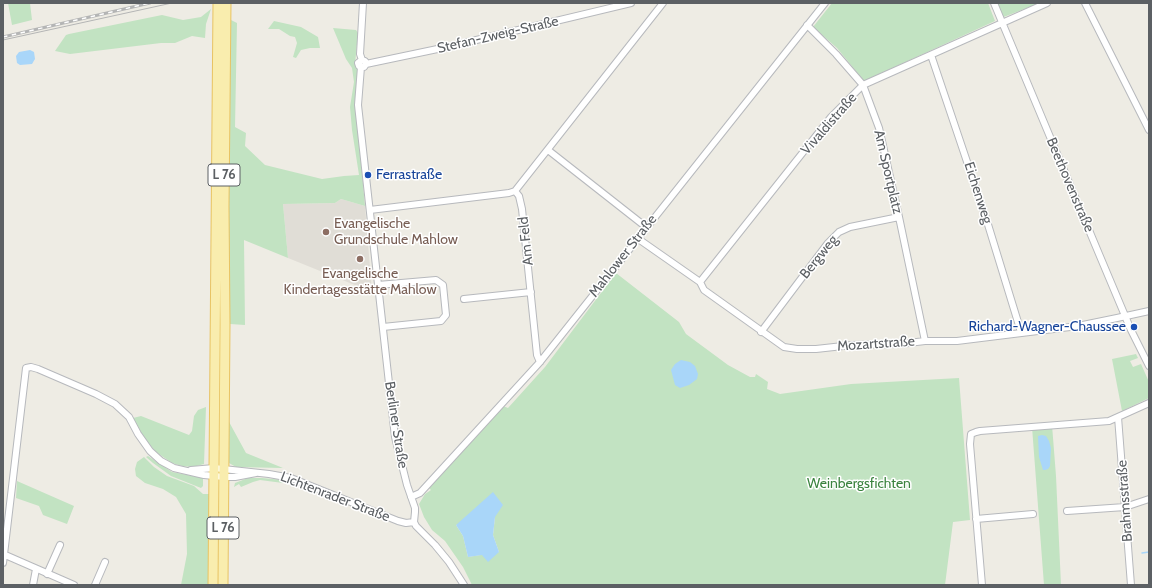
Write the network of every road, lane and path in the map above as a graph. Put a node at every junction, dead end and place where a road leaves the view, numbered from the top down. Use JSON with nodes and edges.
{"nodes":[{"id":1,"x":218,"y":3,"type":"edge"},
{"id":2,"x":226,"y":3,"type":"edge"},
{"id":3,"x":363,"y":3,"type":"edge"},
{"id":4,"x":631,"y":3,"type":"edge"},
{"id":5,"x":663,"y":3,"type":"edge"},
{"id":6,"x":824,"y":3,"type":"edge"},
{"id":7,"x":994,"y":3,"type":"edge"},
{"id":8,"x":1047,"y":3,"type":"edge"},
{"id":9,"x":1085,"y":3,"type":"edge"},
{"id":10,"x":1002,"y":22,"type":"junction"},
{"id":11,"x":807,"y":25,"type":"junction"},
{"id":12,"x":931,"y":55,"type":"junction"},
{"id":13,"x":363,"y":64,"type":"junction"},
{"id":14,"x":864,"y":85,"type":"junction"},
{"id":15,"x":1149,"y":130,"type":"edge"},
{"id":16,"x":548,"y":150,"type":"junction"},
{"id":17,"x":512,"y":192,"type":"junction"},
{"id":18,"x":370,"y":210,"type":"junction"},
{"id":19,"x":899,"y":217,"type":"junction"},
{"id":20,"x":646,"y":228,"type":"junction"},
{"id":21,"x":637,"y":238,"type":"junction"},
{"id":22,"x":700,"y":282,"type":"junction"},
{"id":23,"x":378,"y":285,"type":"junction"},
{"id":24,"x":531,"y":292,"type":"junction"},
{"id":25,"x":464,"y":299,"type":"dead end"},
{"id":26,"x":1149,"y":310,"type":"edge"},
{"id":27,"x":1126,"y":316,"type":"junction"},
{"id":28,"x":383,"y":327,"type":"junction"},
{"id":29,"x":761,"y":332,"type":"junction"},
{"id":30,"x":1021,"y":332,"type":"junction"},
{"id":31,"x":924,"y":341,"type":"junction"},
{"id":32,"x":540,"y":362,"type":"junction"},
{"id":33,"x":1149,"y":366,"type":"edge"},
{"id":34,"x":1149,"y":403,"type":"edge"},
{"id":35,"x":1118,"y":417,"type":"junction"},
{"id":36,"x":214,"y":472,"type":"junction"},
{"id":37,"x":224,"y":473,"type":"junction"},
{"id":38,"x":411,"y":498,"type":"junction"},
{"id":39,"x":1149,"y":500,"type":"edge"},
{"id":40,"x":1125,"y":507,"type":"junction"},
{"id":41,"x":1067,"y":511,"type":"dead end"},
{"id":42,"x":1033,"y":514,"type":"dead end"},
{"id":43,"x":976,"y":519,"type":"junction"},
{"id":44,"x":414,"y":522,"type":"junction"},
{"id":45,"x":60,"y":545,"type":"dead end"},
{"id":46,"x":4,"y":554,"type":"edge"},
{"id":47,"x":105,"y":562,"type":"dead end"},
{"id":48,"x":3,"y":563,"type":"edge"},
{"id":49,"x":36,"y":569,"type":"junction"},
{"id":50,"x":47,"y":574,"type":"junction"},
{"id":51,"x":63,"y":583,"type":"edge"},
{"id":52,"x":33,"y":585,"type":"edge"},
{"id":53,"x":74,"y":585,"type":"edge"},
{"id":54,"x":95,"y":585,"type":"edge"},
{"id":55,"x":213,"y":585,"type":"edge"},
{"id":56,"x":223,"y":585,"type":"edge"},
{"id":57,"x":464,"y":585,"type":"edge"},
{"id":58,"x":982,"y":585,"type":"edge"},
{"id":59,"x":1132,"y":585,"type":"edge"}],
"edges":[{"from":1,"to":36,"type":"main road","number":"L 76"},
{"from":2,"to":37,"type":"main road","number":"L 76"},
{"from":3,"to":13,"type":"street","name":"Berliner Straße"},
{"from":4,"to":13,"type":"street","name":"Stefan-Zweig-Straße"},
{"from":5,"to":16,"type":"street"},
{"from":6,"to":11,"type":"street","name":"Mahlower Straße"},
{"from":7,"to":10,"type":"street","name":"Beethovenstraße"},
{"from":8,"to":10,"type":"street","name":"Vivaldistraße"},
{"from":9,"to":15,"type":"street"},
{"from":10,"to":12,"type":"street","name":"Vivaldistraße"},
{"from":10,"to":27,"type":"street","name":"Beethovenstraße"},
{"from":11,"to":14,"type":"street","name":"Am Sportplatz"},
{"from":11,"to":20,"type":"street","name":"Mahlower Straße"},
{"from":12,"to":14,"type":"street","name":"Vivaldistraße"},
{"from":12,"to":30,"type":"street","name":"Eichenweg"},
{"from":13,"to":18,"type":"street","name":"Berliner Straße"},
{"from":14,"to":19,"type":"street","name":"Am Sportplatz"},
{"from":14,"to":22,"type":"street","name":"Vivaldistraße"},
{"from":16,"to":17,"type":"street"},
{"from":16,"to":20,"type":"street"},
{"from":17,"to":18,"type":"street"},
{"from":17,"to":24,"type":"street","name":"Am Feld"},
{"from":18,"to":23,"type":"street","name":"Berliner Straße"},
{"from":19,"to":29,"type":"street","name":"Bergweg"},
{"from":19,"to":31,"type":"street","name":"Am Sportplatz"},
{"from":20,"to":21,"type":"street","name":"Mahlower Straße"},
{"from":21,"to":22,"type":"street","name":"Mozartstraße"},
{"from":21,"to":32,"type":"street","name":"Mahlower Straße"},
{"from":22,"to":29,"type":"street","name":"Mozartstraße"},
{"from":23,"to":28,"type":"street","name":"Berliner Straße"},
{"from":23,"to":28,"type":"street"},
{"from":24,"to":25,"type":"street"},
{"from":24,"to":32,"type":"street","name":"Am Feld"},
{"from":26,"to":27,"type":"street","name":"Mozartstraße"},
{"from":27,"to":30,"type":"street","name":"Mozartstraße"},
{"from":27,"to":33,"type":"street","name":"Beethovenstraße"},
{"from":28,"to":38,"type":"street","name":"Berliner Straße"},
{"from":29,"to":31,"type":"street","name":"Mozartstraße"},
{"from":30,"to":31,"type":"street","name":"Mozartstraße"},
{"from":32,"to":38,"type":"street","name":"Mahlower Straße"},
{"from":34,"to":35,"type":"street"},
{"from":35,"to":40,"type":"street","name":"Brahmsstraße"},
{"from":35,"to":43,"type":"street"},
{"from":36,"to":37,"type":"street","name":"Lichtenrader Straße"},
{"from":36,"to":46,"type":"street","name":"Lichtenrader Straße"},
{"from":36,"to":55,"type":"main road","number":"L 76"},
{"from":37,"to":44,"type":"street","name":"Lichtenrader Straße"},
{"from":37,"to":56,"type":"main road","number":"L 76"},
{"from":38,"to":44,"type":"street","name":"Berliner Straße"},
{"from":39,"to":40,"type":"street"},
{"from":40,"to":41,"type":"street"},
{"from":40,"to":59,"type":"street","name":"Brahmsstraße"},
{"from":42,"to":43,"type":"street"},
{"from":43,"to":58,"type":"street"},
{"from":44,"to":57,"type":"street"},
{"from":45,"to":50,"type":"street"},
{"from":46,"to":48,"type":"street"},
{"from":46,"to":49,"type":"street"},
{"from":47,"to":54,"type":"street"},
{"from":49,"to":50,"type":"street"},
{"from":49,"to":52,"type":"street"},
{"from":50,"to":51,"type":"street"},
{"from":51,"to":53,"type":"street"}]}
